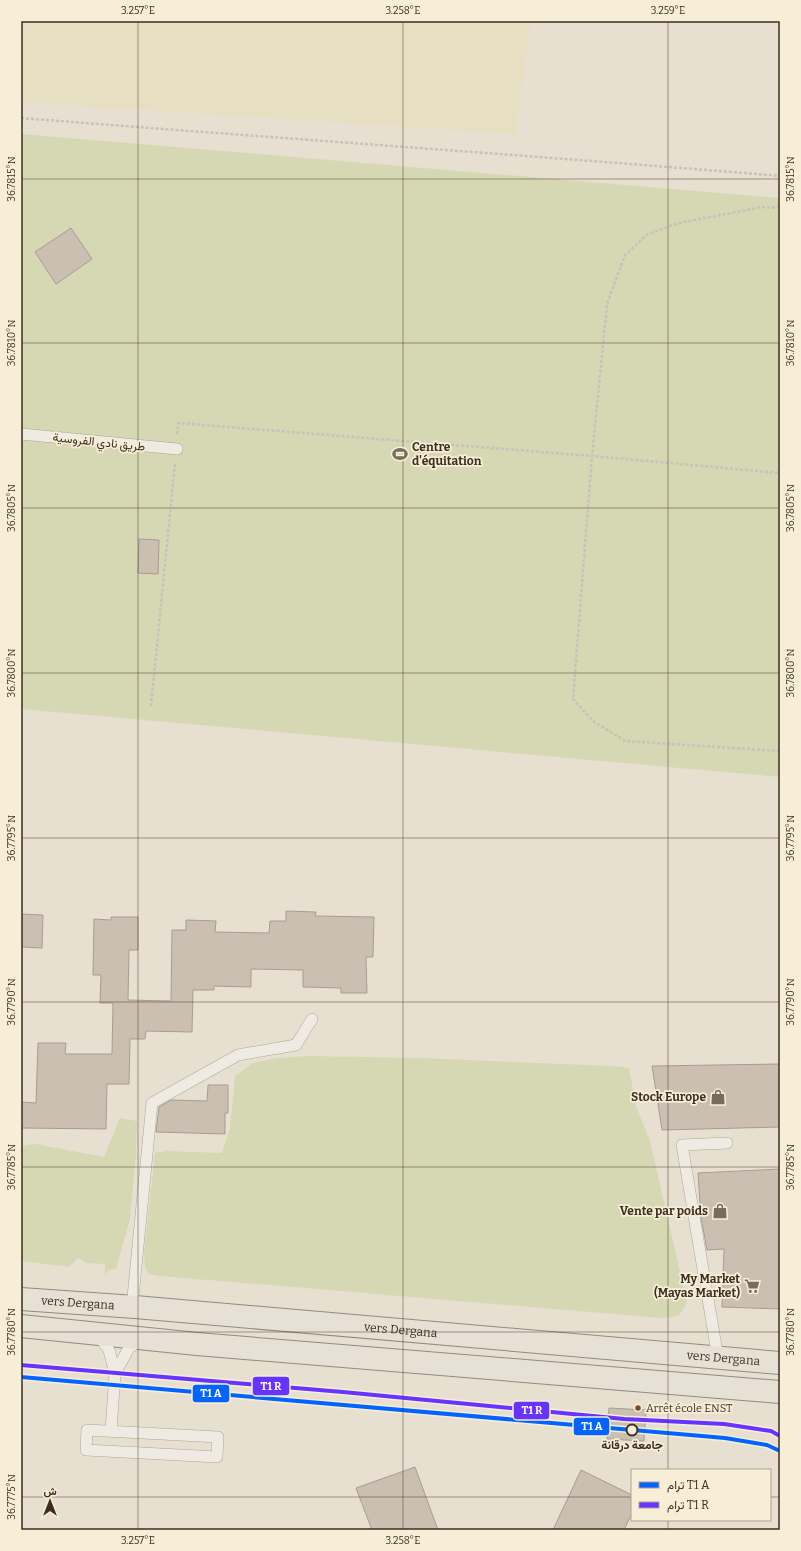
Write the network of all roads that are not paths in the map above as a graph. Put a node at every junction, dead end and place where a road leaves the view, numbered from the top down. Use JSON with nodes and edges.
{"nodes":[{"id":1,"x":21,"y":434,"type":"edge"},
{"id":2,"x":177,"y":449,"type":"road end"},
{"id":3,"x":312,"y":1019,"type":"dead end"},
{"id":4,"x":727,"y":1143,"type":"dead end"},
{"id":5,"x":21,"y":1298,"type":"edge"},
{"id":6,"x":135,"y":1307,"type":"junction"},
{"id":7,"x":267,"y":1318,"type":"junction"},
{"id":8,"x":21,"y":1326,"type":"edge"},
{"id":9,"x":97,"y":1334,"type":"junction"},
{"id":10,"x":143,"y":1339,"type":"junction"},
{"id":11,"x":258,"y":1349,"type":"junction"},
{"id":12,"x":718,"y":1358,"type":"junction"},
{"id":13,"x":780,"y":1363,"type":"edge"},
{"id":14,"x":115,"y":1373,"type":"junction"},
{"id":15,"x":780,"y":1392,"type":"edge"},
{"id":16,"x":111,"y":1431,"type":"junction"}],
"edges":[{"from":1,"to":2,"type":"lane","name":"طريق نادي الفروسية"},
{"from":3,"to":6,"type":"lane"},
{"from":4,"to":12,"type":"lane"},
{"from":5,"to":6,"type":"main road","name":"vers Dergana"},
{"from":6,"to":7,"type":"main road","name":"vers Dergana"},
{"from":7,"to":11,"type":"main road"},
{"from":7,"to":12,"type":"main road","name":"vers Dergana"},
{"from":8,"to":9,"type":"main road"},
{"from":9,"to":10,"type":"main road"},
{"from":9,"to":14,"type":"lane"},
{"from":10,"to":11,"type":"main road"},
{"from":10,"to":14,"type":"lane"},
{"from":11,"to":15,"type":"main road"},
{"from":12,"to":13,"type":"main road","name":"vers Dergana"},
{"from":14,"to":16,"type":"lane"},
{"from":16,"to":16,"type":"lane"}]}
